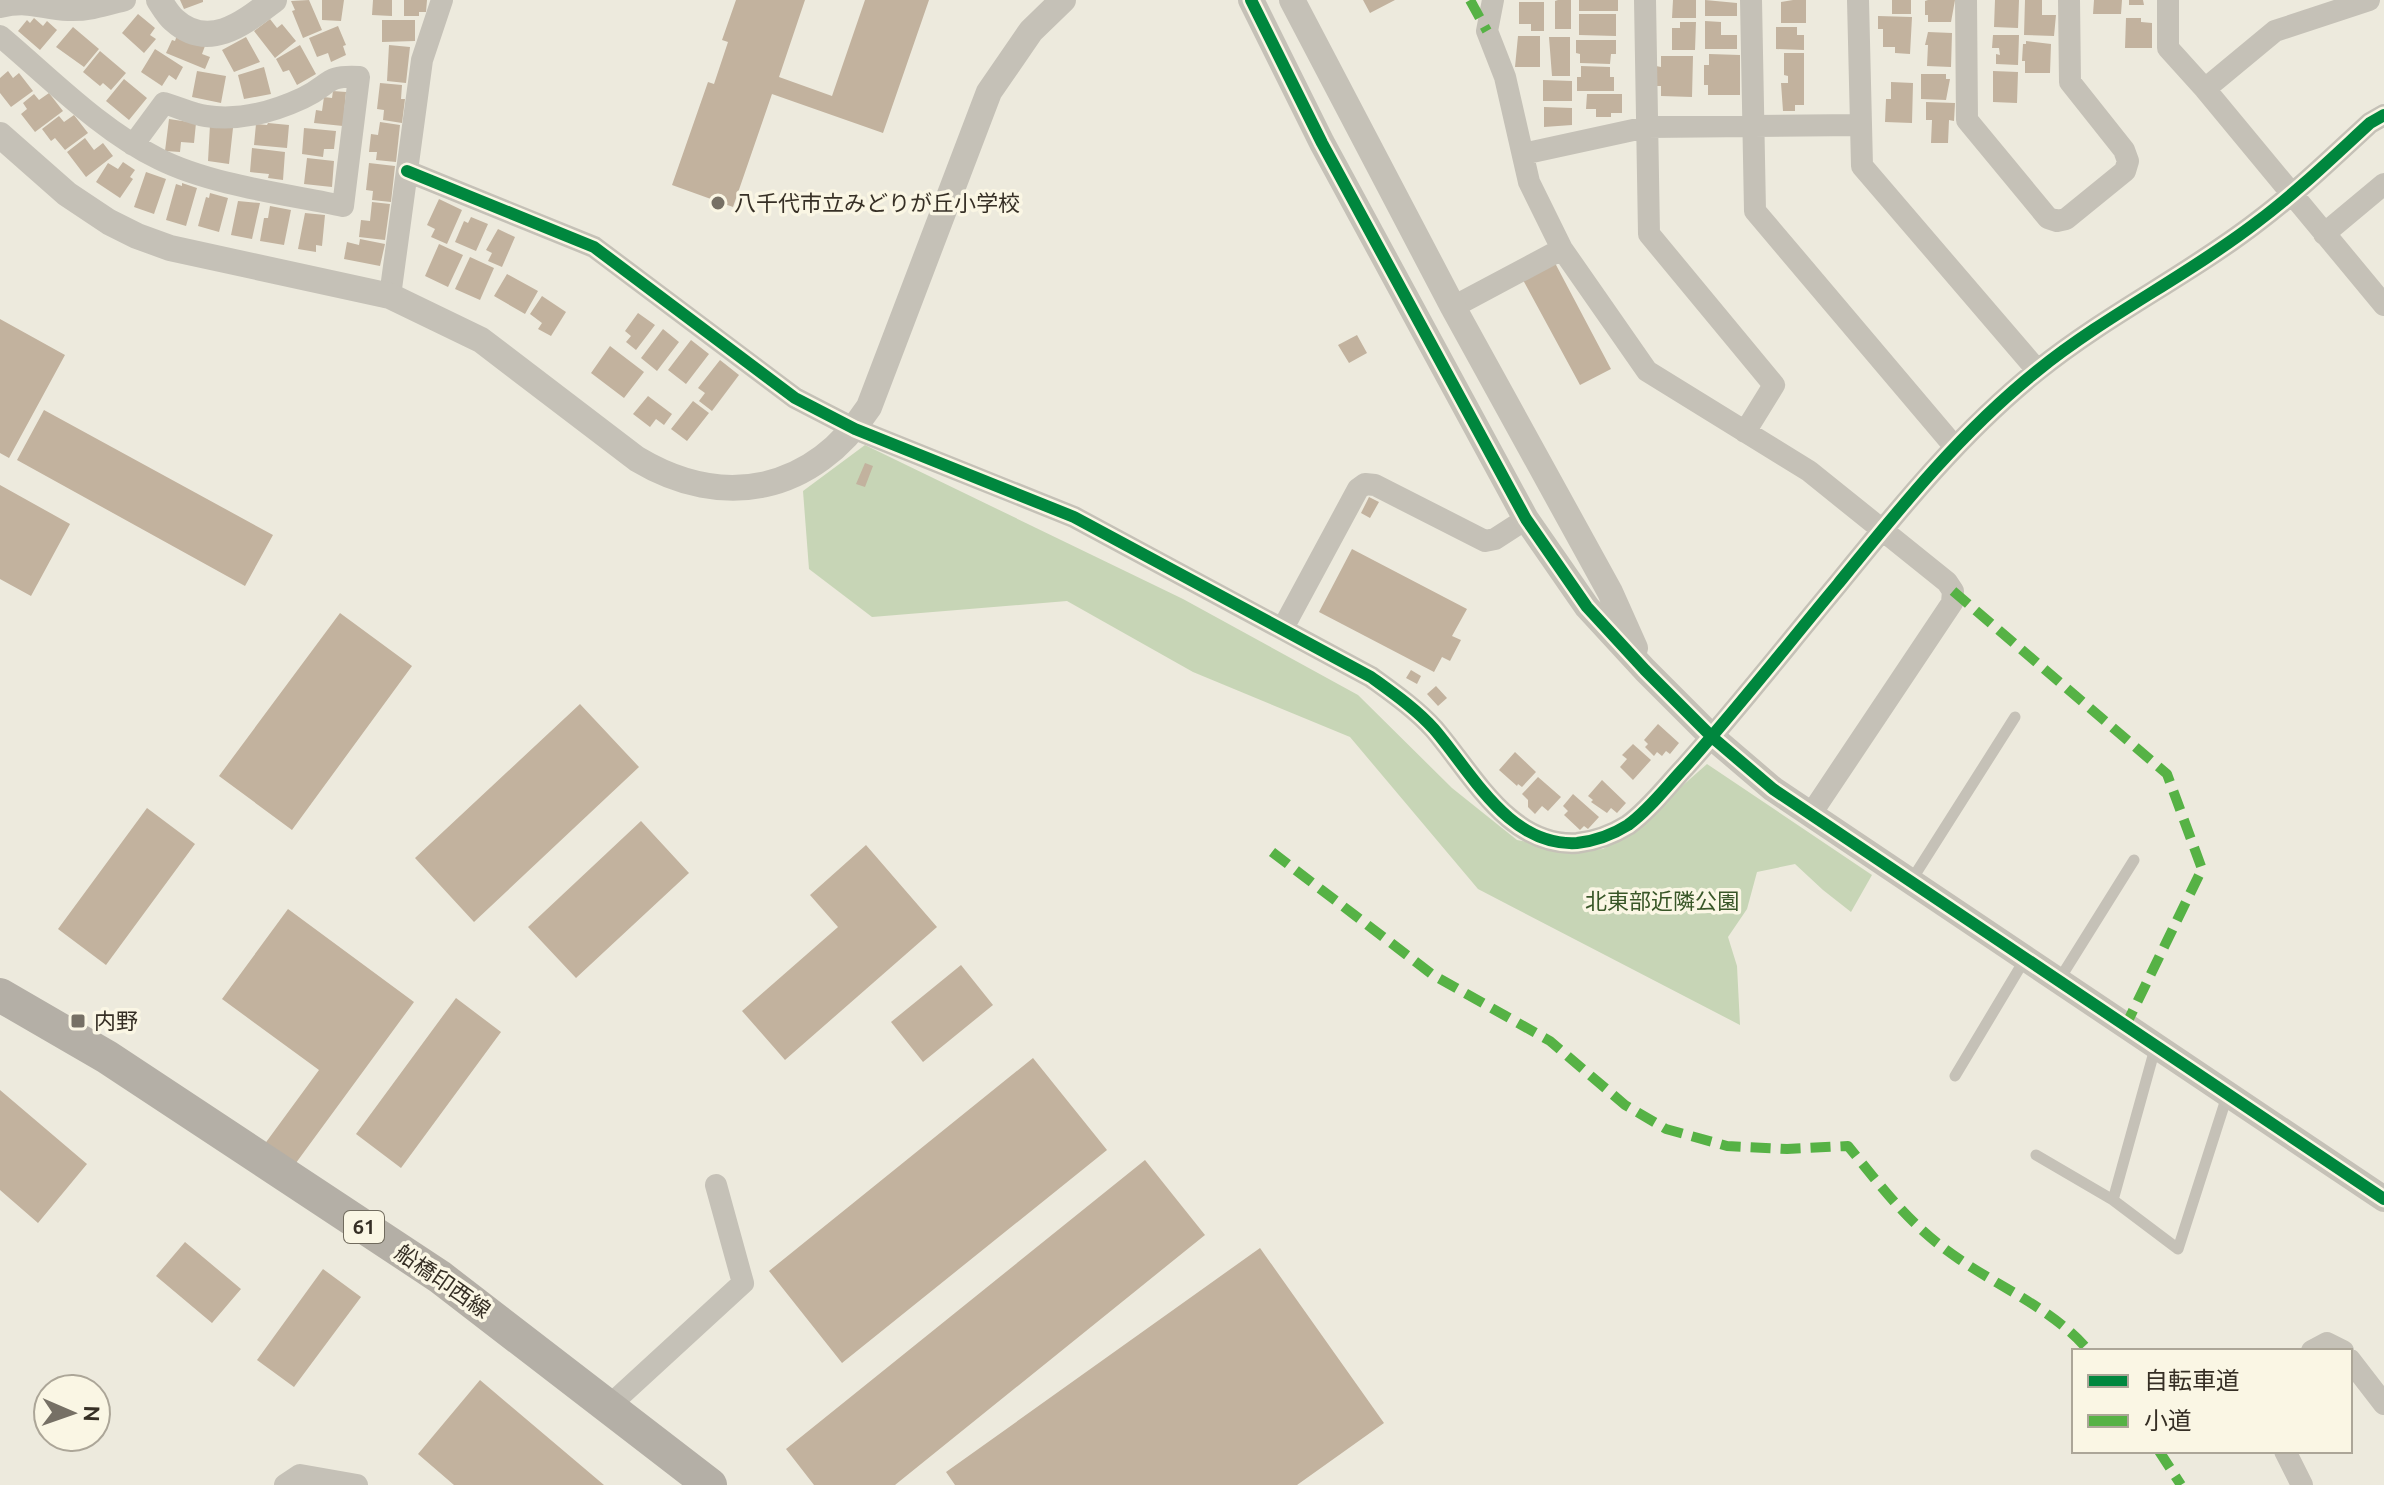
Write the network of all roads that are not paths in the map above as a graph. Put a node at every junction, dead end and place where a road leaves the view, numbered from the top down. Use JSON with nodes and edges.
{"nodes":[{"id":1,"x":125,"y":0,"type":"edge"},
{"id":2,"x":159,"y":0,"type":"edge"},
{"id":3,"x":274,"y":0,"type":"edge"},
{"id":4,"x":442,"y":0,"type":"edge"},
{"id":5,"x":1063,"y":0,"type":"edge"},
{"id":6,"x":1251,"y":0,"type":"edge"},
{"id":7,"x":1292,"y":0,"type":"edge"},
{"id":8,"x":1493,"y":0,"type":"edge"},
{"id":9,"x":1645,"y":0,"type":"edge"},
{"id":10,"x":1751,"y":0,"type":"edge"},
{"id":11,"x":1858,"y":0,"type":"edge"},
{"id":12,"x":1966,"y":0,"type":"edge"},
{"id":13,"x":2069,"y":0,"type":"edge"},
{"id":14,"x":2168,"y":0,"type":"edge"},
{"id":15,"x":2369,"y":0,"type":"edge"},
{"id":16,"x":0,"y":7,"type":"edge"},
{"id":17,"x":0,"y":36,"type":"edge"},
{"id":18,"x":2205,"y":89,"type":"junction"},
{"id":19,"x":2384,"y":115,"type":"edge"},
{"id":20,"x":1859,"y":125,"type":"junction"},
{"id":21,"x":1752,"y":126,"type":"junction"},
{"id":22,"x":1647,"y":127,"type":"junction"},
{"id":23,"x":0,"y":135,"type":"edge"},
{"id":24,"x":133,"y":145,"type":"junction"},
{"id":25,"x":1523,"y":154,"type":"junction"},
{"id":26,"x":407,"y":171,"type":"junction"},
{"id":27,"x":2384,"y":184,"type":"edge"},
{"id":28,"x":2291,"y":194,"type":"junction"},
{"id":29,"x":2324,"y":234,"type":"junction"},
{"id":30,"x":1562,"y":249,"type":"junction"},
{"id":31,"x":390,"y":296,"type":"junction"},
{"id":32,"x":2384,"y":305,"type":"edge"},
{"id":33,"x":1453,"y":307,"type":"junction"},
{"id":34,"x":2037,"y":370,"type":"junction"},
{"id":35,"x":855,"y":429,"type":"junction"},
{"id":36,"x":1745,"y":432,"type":"junction"},
{"id":37,"x":1954,"y":446,"type":"junction"},
{"id":38,"x":1526,"y":519,"type":"junction"},
{"id":39,"x":1882,"y":529,"type":"junction"},
{"id":40,"x":1283,"y":628,"type":"junction"},
{"id":41,"x":1645,"y":670,"type":"junction"},
{"id":42,"x":2015,"y":717,"type":"dead end"},
{"id":43,"x":1712,"y":737,"type":"junction"},
{"id":44,"x":1811,"y":814,"type":"junction"},
{"id":45,"x":2134,"y":860,"type":"dead end"},
{"id":46,"x":1911,"y":882,"type":"junction"},
{"id":47,"x":2026,"y":958,"type":"junction"},
{"id":48,"x":2059,"y":980,"type":"junction"},
{"id":49,"x":0,"y":995,"type":"edge"},
{"id":50,"x":2156,"y":1044,"type":"junction"},
{"id":51,"x":1955,"y":1076,"type":"dead end"},
{"id":52,"x":2228,"y":1093,"type":"junction"},
{"id":53,"x":2036,"y":1155,"type":"dead end"},
{"id":54,"x":716,"y":1185,"type":"dead end"},
{"id":55,"x":2384,"y":1199,"type":"edge"},
{"id":56,"x":2113,"y":1200,"type":"junction"},
{"id":57,"x":2316,"y":1349,"type":"edge"},
{"id":58,"x":2339,"y":1349,"type":"edge"},
{"id":59,"x":2352,"y":1363,"type":"edge"},
{"id":60,"x":2384,"y":1404,"type":"edge"},
{"id":61,"x":609,"y":1406,"type":"junction"},
{"id":62,"x":2286,"y":1453,"type":"edge"},
{"id":63,"x":285,"y":1485,"type":"edge"},
{"id":64,"x":357,"y":1485,"type":"edge"},
{"id":65,"x":710,"y":1485,"type":"edge"},
{"id":66,"x":2302,"y":1485,"type":"edge"}],
"edges":[{"from":1,"to":16,"type":"street"},
{"from":2,"to":3,"type":"street"},
{"from":4,"to":26,"type":"street"},
{"from":5,"to":35,"type":"street"},
{"from":6,"to":38,"type":"street"},
{"from":7,"to":33,"type":"street"},
{"from":8,"to":25,"type":"street"},
{"from":9,"to":22,"type":"street"},
{"from":10,"to":21,"type":"street"},
{"from":11,"to":20,"type":"street"},
{"from":12,"to":13,"type":"street"},
{"from":14,"to":18,"type":"street"},
{"from":15,"to":18,"type":"street"},
{"from":17,"to":24,"type":"street"},
{"from":18,"to":28,"type":"street"},
{"from":19,"to":28,"type":"street"},
{"from":20,"to":21,"type":"street"},
{"from":20,"to":34,"type":"street"},
{"from":21,"to":22,"type":"street"},
{"from":21,"to":37,"type":"street"},
{"from":22,"to":25,"type":"street"},
{"from":22,"to":36,"type":"street"},
{"from":23,"to":31,"type":"street"},
{"from":24,"to":24,"type":"street"},
{"from":25,"to":30,"type":"street"},
{"from":26,"to":31,"type":"street"},
{"from":26,"to":35,"type":"street"},
{"from":27,"to":29,"type":"street"},
{"from":28,"to":29,"type":"street"},
{"from":28,"to":34,"type":"street"},
{"from":29,"to":32,"type":"street"},
{"from":30,"to":33,"type":"street"},
{"from":30,"to":36,"type":"street"},
{"from":31,"to":35,"type":"street"},
{"from":33,"to":41,"type":"street"},
{"from":34,"to":37,"type":"street"},
{"from":35,"to":40,"type":"street"},
{"from":36,"to":39,"type":"street"},
{"from":37,"to":39,"type":"street"},
{"from":38,"to":40,"type":"street"},
{"from":38,"to":41,"type":"street"},
{"from":39,"to":43,"type":"street"},
{"from":39,"to":44,"type":"street"},
{"from":40,"to":43,"type":"street"},
{"from":41,"to":43,"type":"street"},
{"from":42,"to":46,"type":"lane"},
{"from":43,"to":44,"type":"street"},
{"from":44,"to":46,"type":"street"},
{"from":45,"to":48,"type":"lane"},
{"from":46,"to":47,"type":"street"},
{"from":47,"to":48,"type":"street"},
{"from":47,"to":51,"type":"lane"},
{"from":48,"to":50,"type":"street"},
{"from":49,"to":61,"type":"main road","name":"船橋印西線","number":"61"},
{"from":50,"to":52,"type":"street"},
{"from":50,"to":56,"type":"lane"},
{"from":52,"to":55,"type":"street"},
{"from":52,"to":56,"type":"lane"},
{"from":53,"to":56,"type":"lane"},
{"from":54,"to":61,"type":"street"},
{"from":57,"to":58,"type":"street"},
{"from":59,"to":60,"type":"street"},
{"from":61,"to":65,"type":"main road","name":"船橋印西線","number":"61"},
{"from":62,"to":66,"type":"street"},
{"from":63,"to":64,"type":"street"}]}
